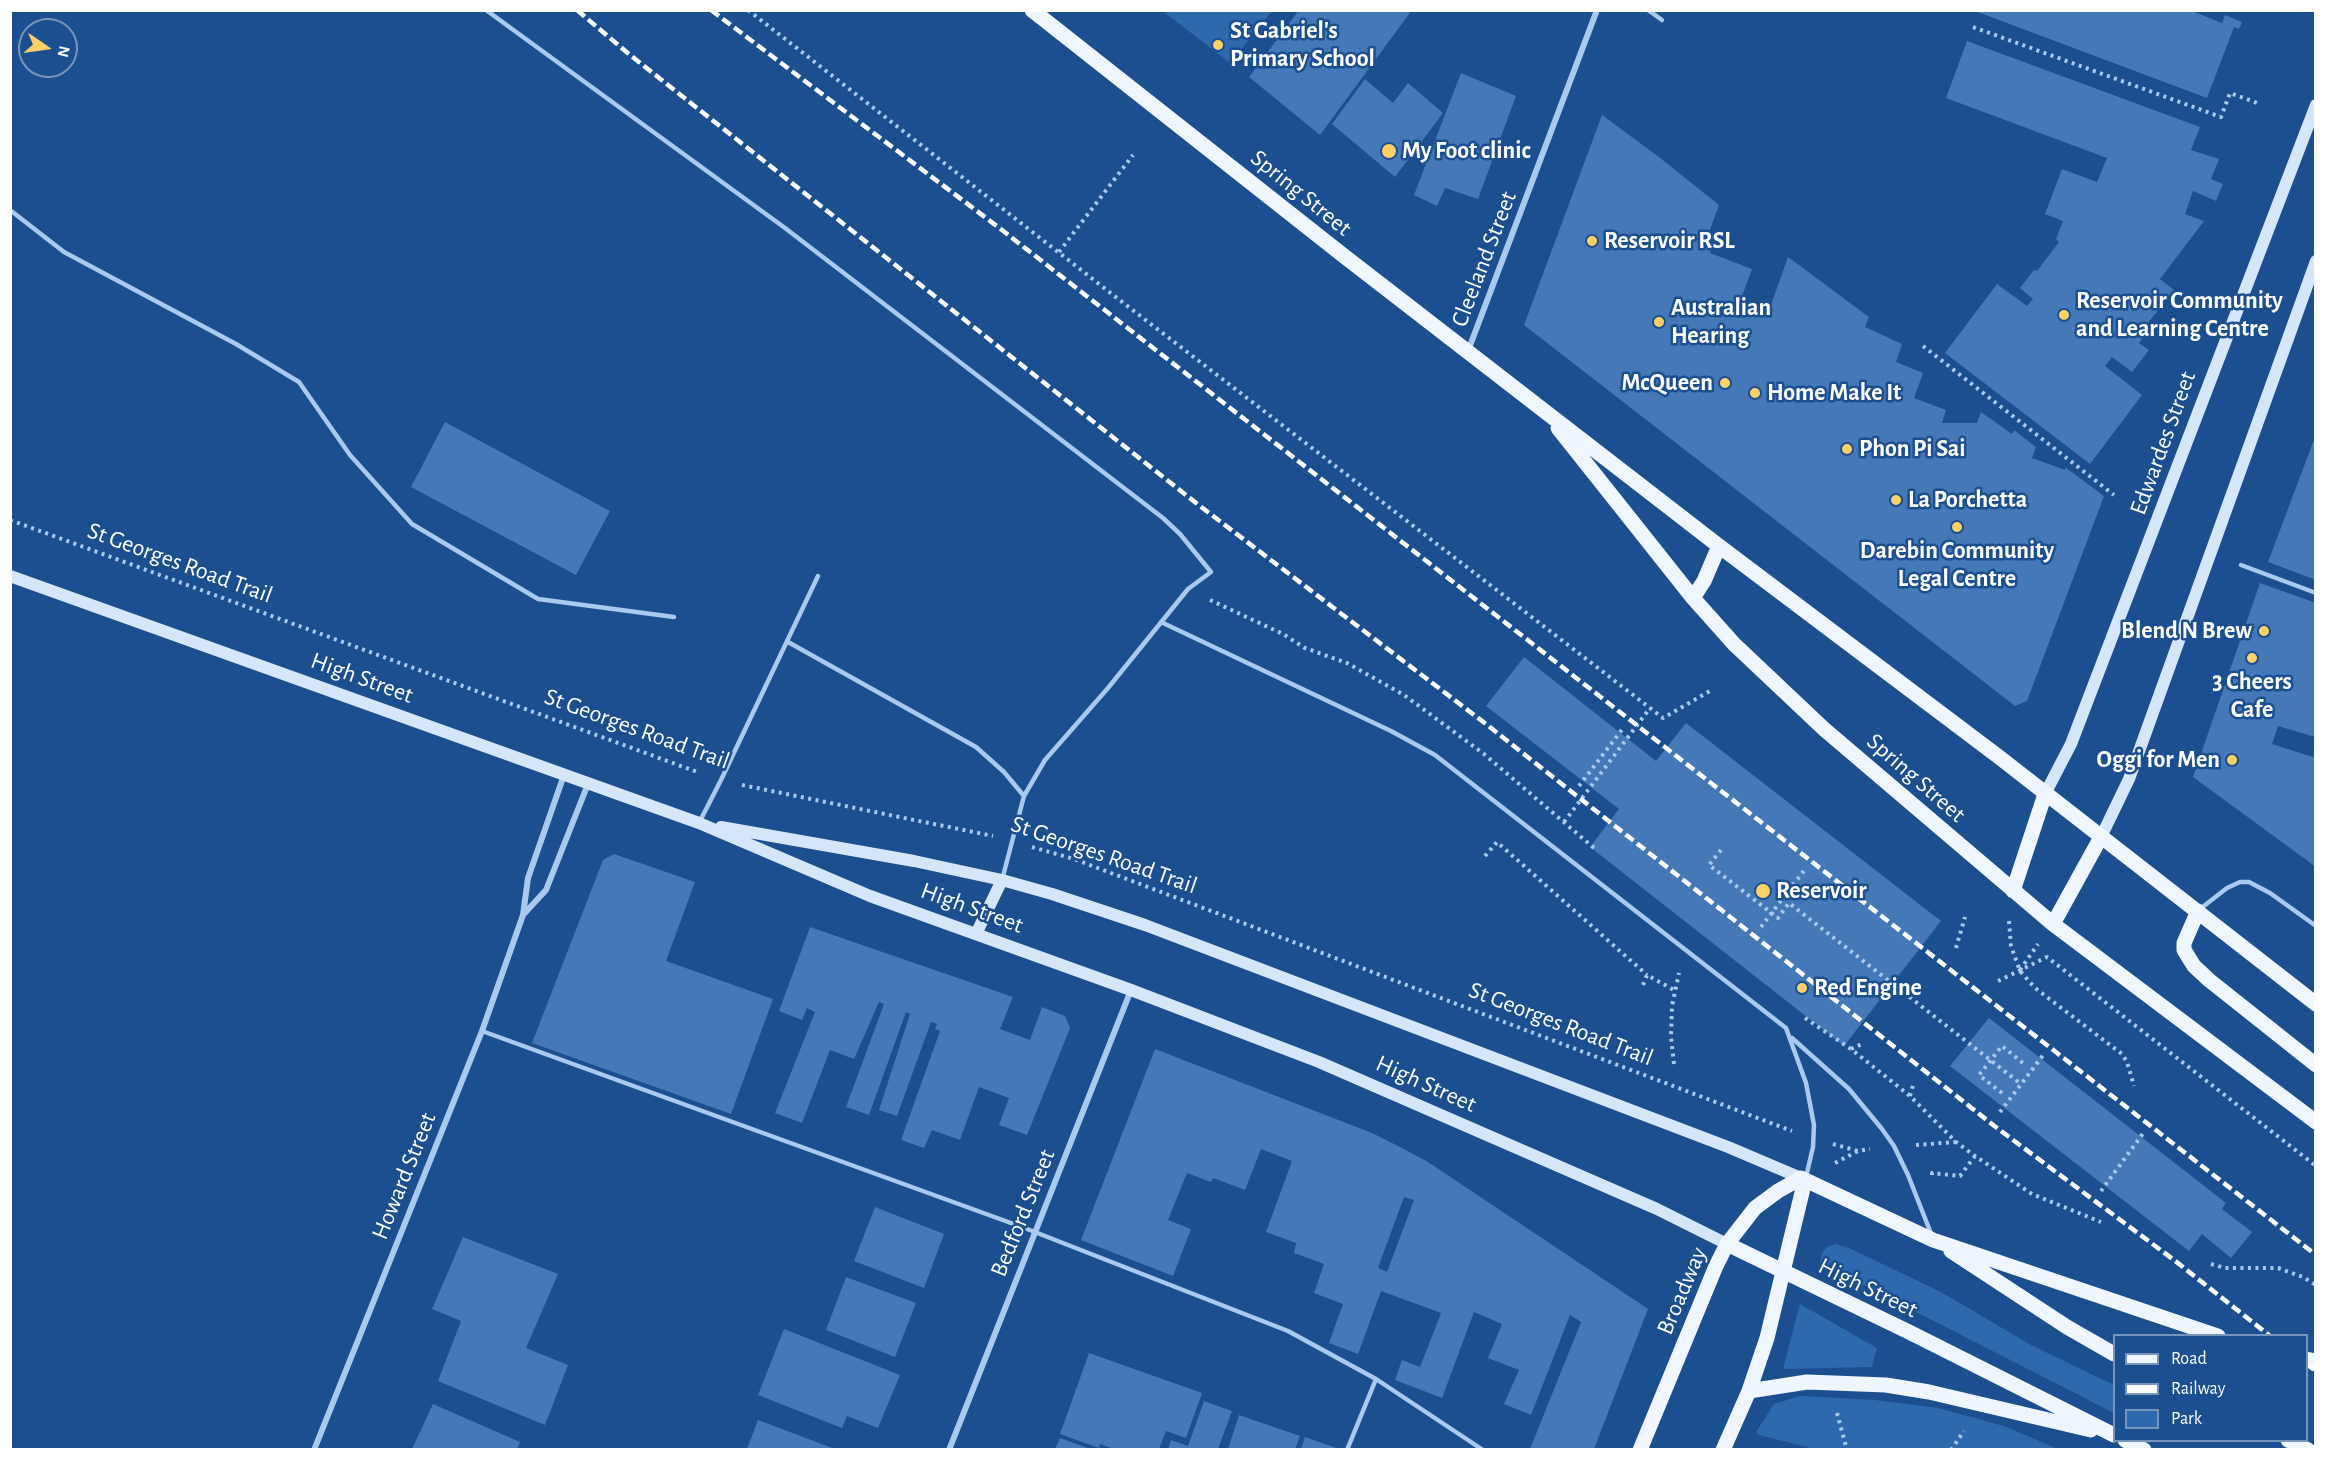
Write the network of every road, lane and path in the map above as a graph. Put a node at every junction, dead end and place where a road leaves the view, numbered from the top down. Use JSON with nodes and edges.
{"nodes":[{"id":1,"x":486,"y":10,"type":"edge"},
{"id":2,"x":748,"y":10,"type":"edge"},
{"id":3,"x":1032,"y":10,"type":"edge"},
{"id":4,"x":1597,"y":10,"type":"edge"},
{"id":5,"x":1648,"y":10,"type":"edge"},
{"id":6,"x":1662,"y":20,"type":"dead end"},
{"id":7,"x":1973,"y":27,"type":"dead end"},
{"id":8,"x":2260,"y":104,"type":"dead end"},
{"id":9,"x":2316,"y":105,"type":"edge"},
{"id":10,"x":1133,"y":155,"type":"dead end"},
{"id":11,"x":10,"y":210,"type":"edge"},
{"id":12,"x":1059,"y":252,"type":"junction"},
{"id":13,"x":2316,"y":261,"type":"edge"},
{"id":14,"x":1923,"y":346,"type":"dead end"},
{"id":15,"x":1468,"y":351,"type":"junction"},
{"id":16,"x":1543,"y":409,"type":"junction"},
{"id":17,"x":2114,"y":495,"type":"dead end"},
{"id":18,"x":10,"y":520,"type":"edge"},
{"id":19,"x":1719,"y":546,"type":"junction"},
{"id":20,"x":2241,"y":565,"type":"dead end"},
{"id":21,"x":10,"y":576,"type":"edge"},
{"id":22,"x":818,"y":576,"type":"dead end"},
{"id":23,"x":2316,"y":594,"type":"edge"},
{"id":24,"x":1693,"y":598,"type":"junction"},
{"id":25,"x":674,"y":617,"type":"dead end"},
{"id":26,"x":1161,"y":622,"type":"junction"},
{"id":27,"x":788,"y":642,"type":"junction"},
{"id":28,"x":1710,"y":691,"type":"dead end"},
{"id":29,"x":1650,"y":708,"type":"junction"},
{"id":30,"x":1624,"y":727,"type":"dead end"},
{"id":31,"x":564,"y":775,"type":"junction"},
{"id":32,"x":721,"y":780,"type":"junction"},
{"id":33,"x":588,"y":784,"type":"junction"},
{"id":34,"x":1580,"y":786,"type":"dead end"},
{"id":35,"x":2045,"y":794,"type":"junction"},
{"id":36,"x":1024,"y":796,"type":"junction"},
{"id":37,"x":1563,"y":822,"type":"dead end"},
{"id":38,"x":699,"y":823,"type":"junction"},
{"id":39,"x":2101,"y":837,"type":"junction"},
{"id":40,"x":1011,"y":841,"type":"junction"},
{"id":41,"x":1721,"y":850,"type":"dead end"},
{"id":42,"x":1485,"y":856,"type":"dead end"},
{"id":43,"x":1806,"y":868,"type":"dead end"},
{"id":44,"x":1002,"y":880,"type":"junction"},
{"id":45,"x":2013,"y":891,"type":"junction"},
{"id":46,"x":1783,"y":898,"type":"junction"},
{"id":47,"x":1789,"y":903,"type":"junction"},
{"id":48,"x":2198,"y":911,"type":"junction"},
{"id":49,"x":523,"y":915,"type":"junction"},
{"id":50,"x":1965,"y":917,"type":"dead end"},
{"id":51,"x":2053,"y":924,"type":"junction"},
{"id":52,"x":2316,"y":926,"type":"edge"},
{"id":53,"x":1761,"y":927,"type":"dead end"},
{"id":54,"x":976,"y":934,"type":"junction"},
{"id":55,"x":1956,"y":948,"type":"dead end"},
{"id":56,"x":1686,"y":950,"type":"junction"},
{"id":57,"x":2020,"y":971,"type":"junction"},
{"id":58,"x":1647,"y":975,"type":"junction"},
{"id":59,"x":1998,"y":981,"type":"dead end"},
{"id":60,"x":1643,"y":985,"type":"dead end"},
{"id":61,"x":1131,"y":990,"type":"junction"},
{"id":62,"x":1674,"y":990,"type":"junction"},
{"id":63,"x":2316,"y":1004,"type":"edge"},
{"id":64,"x":482,"y":1031,"type":"junction"},
{"id":65,"x":1790,"y":1036,"type":"junction"},
{"id":66,"x":1864,"y":1043,"type":"dead end"},
{"id":67,"x":1851,"y":1049,"type":"dead end"},
{"id":68,"x":2044,"y":1054,"type":"dead end"},
{"id":69,"x":1991,"y":1060,"type":"junction"},
{"id":70,"x":2023,"y":1063,"type":"dead end"},
{"id":71,"x":1674,"y":1064,"type":"dead end"},
{"id":72,"x":2316,"y":1065,"type":"edge"},
{"id":73,"x":1914,"y":1082,"type":"dead end"},
{"id":74,"x":2021,"y":1084,"type":"junction"},
{"id":75,"x":2134,"y":1086,"type":"dead end"},
{"id":76,"x":2002,"y":1093,"type":"dead end"},
{"id":77,"x":2000,"y":1112,"type":"dead end"},
{"id":78,"x":2316,"y":1122,"type":"edge"},
{"id":79,"x":2144,"y":1131,"type":"dead end"},
{"id":80,"x":1814,"y":1140,"type":"junction"},
{"id":81,"x":1956,"y":1142,"type":"junction"},
{"id":82,"x":1894,"y":1146,"type":"junction"},
{"id":83,"x":1975,"y":1156,"type":"junction"},
{"id":84,"x":2316,"y":1166,"type":"edge"},
{"id":85,"x":1803,"y":1179,"type":"junction"},
{"id":86,"x":2101,"y":1191,"type":"dead end"},
{"id":87,"x":1921,"y":1208,"type":"junction"},
{"id":88,"x":2101,"y":1222,"type":"dead end"},
{"id":89,"x":1035,"y":1232,"type":"junction"},
{"id":90,"x":1933,"y":1240,"type":"junction"},
{"id":91,"x":1727,"y":1244,"type":"junction"},
{"id":92,"x":2211,"y":1264,"type":"dead end"},
{"id":93,"x":1783,"y":1272,"type":"junction"},
{"id":94,"x":2316,"y":1285,"type":"edge"},
{"id":95,"x":2215,"y":1334,"type":"edge"},
{"id":96,"x":2113,"y":1353,"type":"edge"},
{"id":97,"x":1376,"y":1379,"type":"junction"},
{"id":98,"x":1749,"y":1391,"type":"junction"},
{"id":99,"x":1837,"y":1413,"type":"dead end"},
{"id":100,"x":1964,"y":1431,"type":"dead end"},
{"id":101,"x":2113,"y":1435,"type":"edge"},
{"id":102,"x":2113,"y":1436,"type":"edge"},
{"id":103,"x":2293,"y":1442,"type":"edge"},
{"id":104,"x":314,"y":1449,"type":"edge"},
{"id":105,"x":949,"y":1449,"type":"edge"},
{"id":106,"x":1347,"y":1449,"type":"edge"},
{"id":107,"x":1483,"y":1449,"type":"edge"},
{"id":108,"x":1640,"y":1449,"type":"edge"},
{"id":109,"x":1724,"y":1449,"type":"edge"},
{"id":110,"x":1847,"y":1449,"type":"edge"},
{"id":111,"x":1951,"y":1449,"type":"edge"},
{"id":112,"x":2308,"y":1449,"type":"edge"}],
"edges":[{"from":1,"to":26,"type":"lane"},
{"from":2,"to":12,"type":"path"},
{"from":3,"to":15,"type":"main road","name":"Spring Street"},
{"from":4,"to":15,"type":"street","name":"Cleeland Street"},
{"from":5,"to":6,"type":"lane"},
{"from":7,"to":8,"type":"path"},
{"from":9,"to":35,"type":"main road","name":"Edwardes Street"},
{"from":10,"to":12,"type":"path"},
{"from":11,"to":25,"type":"lane"},
{"from":12,"to":29,"type":"path"},
{"from":13,"to":39,"type":"main road"},
{"from":14,"to":17,"type":"path"},
{"from":15,"to":16,"type":"main road","name":"Spring Street"},
{"from":16,"to":19,"type":"main road","name":"Spring Street"},
{"from":16,"to":24,"type":"main road","name":"Spring Street"},
{"from":18,"to":32,"type":"path","name":"St Georges Road Trail"},
{"from":19,"to":24,"type":"main road"},
{"from":19,"to":35,"type":"main road","name":"Spring Street"},
{"from":20,"to":23,"type":"lane"},
{"from":21,"to":31,"type":"main road","name":"High Street"},
{"from":22,"to":27,"type":"lane"},
{"from":24,"to":45,"type":"main road","name":"Spring Street"},
{"from":26,"to":36,"type":"lane"},
{"from":26,"to":56,"type":"lane"},
{"from":27,"to":32,"type":"lane"},
{"from":27,"to":36,"type":"lane"},
{"from":28,"to":29,"type":"path"},
{"from":29,"to":37,"type":"path"},
{"from":30,"to":34,"type":"path"},
{"from":31,"to":33,"type":"main road","name":"High Street"},
{"from":31,"to":49,"type":"street","name":"Howard Street"},
{"from":32,"to":38,"type":"lane"},
{"from":32,"to":40,"type":"path","name":"St Georges Road Trail"},
{"from":33,"to":38,"type":"main road","name":"High Street"},
{"from":33,"to":49,"type":"street","name":"Howard Street"},
{"from":35,"to":39,"type":"main road","name":"Spring Street"},
{"from":35,"to":45,"type":"main road"},
{"from":36,"to":40,"type":"lane"},
{"from":38,"to":44,"type":"main road","name":"High Street"},
{"from":38,"to":54,"type":"main road","name":"High Street"},
{"from":39,"to":48,"type":"main road","name":"Spring Street"},
{"from":39,"to":51,"type":"main road"},
{"from":40,"to":44,"type":"lane"},
{"from":40,"to":80,"type":"path","name":"St Georges Road Trail"},
{"from":41,"to":47,"type":"path"},
{"from":42,"to":58,"type":"path"},
{"from":43,"to":46,"type":"path"},
{"from":44,"to":54,"type":"main road"},
{"from":44,"to":85,"type":"main road","name":"High Street"},
{"from":45,"to":51,"type":"main road","name":"Spring Street"},
{"from":45,"to":57,"type":"path"},
{"from":46,"to":47,"type":"path"},
{"from":46,"to":53,"type":"path"},
{"from":47,"to":69,"type":"path"},
{"from":48,"to":52,"type":"lane"},
{"from":48,"to":63,"type":"main road","name":"Spring Street"},
{"from":48,"to":72,"type":"main road"},
{"from":49,"to":64,"type":"street","name":"Howard Street"},
{"from":50,"to":55,"type":"path"},
{"from":51,"to":78,"type":"main road","name":"Spring Street"},
{"from":54,"to":61,"type":"main road","name":"High Street"},
{"from":56,"to":62,"type":"path"},
{"from":56,"to":65,"type":"lane"},
{"from":57,"to":59,"type":"path"},
{"from":57,"to":75,"type":"path"},
{"from":57,"to":84,"type":"path"},
{"from":58,"to":60,"type":"path"},
{"from":58,"to":62,"type":"path"},
{"from":61,"to":89,"type":"street","name":"Bedford Street"},
{"from":61,"to":91,"type":"main road","name":"High Street"},
{"from":62,"to":71,"type":"path"},
{"from":64,"to":89,"type":"lane"},
{"from":64,"to":104,"type":"street","name":"Howard Street"},
{"from":65,"to":80,"type":"lane"},
{"from":65,"to":82,"type":"lane"},
{"from":66,"to":67,"type":"path"},
{"from":68,"to":74,"type":"path"},
{"from":69,"to":70,"type":"path"},
{"from":69,"to":74,"type":"path"},
{"from":69,"to":76,"type":"path"},
{"from":73,"to":81,"type":"path"},
{"from":74,"to":77,"type":"path"},
{"from":79,"to":86,"type":"path"},
{"from":80,"to":82,"type":"path","name":"St Georges Road Trail"},
{"from":80,"to":85,"type":"lane"},
{"from":81,"to":82,"type":"path","name":"St Georges Road Trail"},
{"from":81,"to":83,"type":"path"},
{"from":82,"to":87,"type":"lane"},
{"from":83,"to":87,"type":"path"},
{"from":83,"to":88,"type":"path"},
{"from":85,"to":90,"type":"main road","name":"High Street"},
{"from":85,"to":91,"type":"main road","name":"Broadway"},
{"from":85,"to":93,"type":"main road"},
{"from":87,"to":90,"type":"lane"},
{"from":89,"to":97,"type":"lane"},
{"from":89,"to":105,"type":"street","name":"Bedford Street"},
{"from":90,"to":95,"type":"main road","name":"High Street"},
{"from":90,"to":96,"type":"main road","name":"High Street"},
{"from":91,"to":93,"type":"main road","name":"High Street"},
{"from":91,"to":108,"type":"main road","name":"Broadway"},
{"from":92,"to":94,"type":"path"},
{"from":93,"to":98,"type":"main road"},
{"from":93,"to":101,"type":"main road","name":"High Street"},
{"from":97,"to":106,"type":"lane"},
{"from":97,"to":107,"type":"lane"},
{"from":98,"to":102,"type":"main road"},
{"from":98,"to":109,"type":"main road"},
{"from":99,"to":110,"type":"path"},
{"from":100,"to":111,"type":"path"},
{"from":103,"to":112,"type":"main road"}]}
